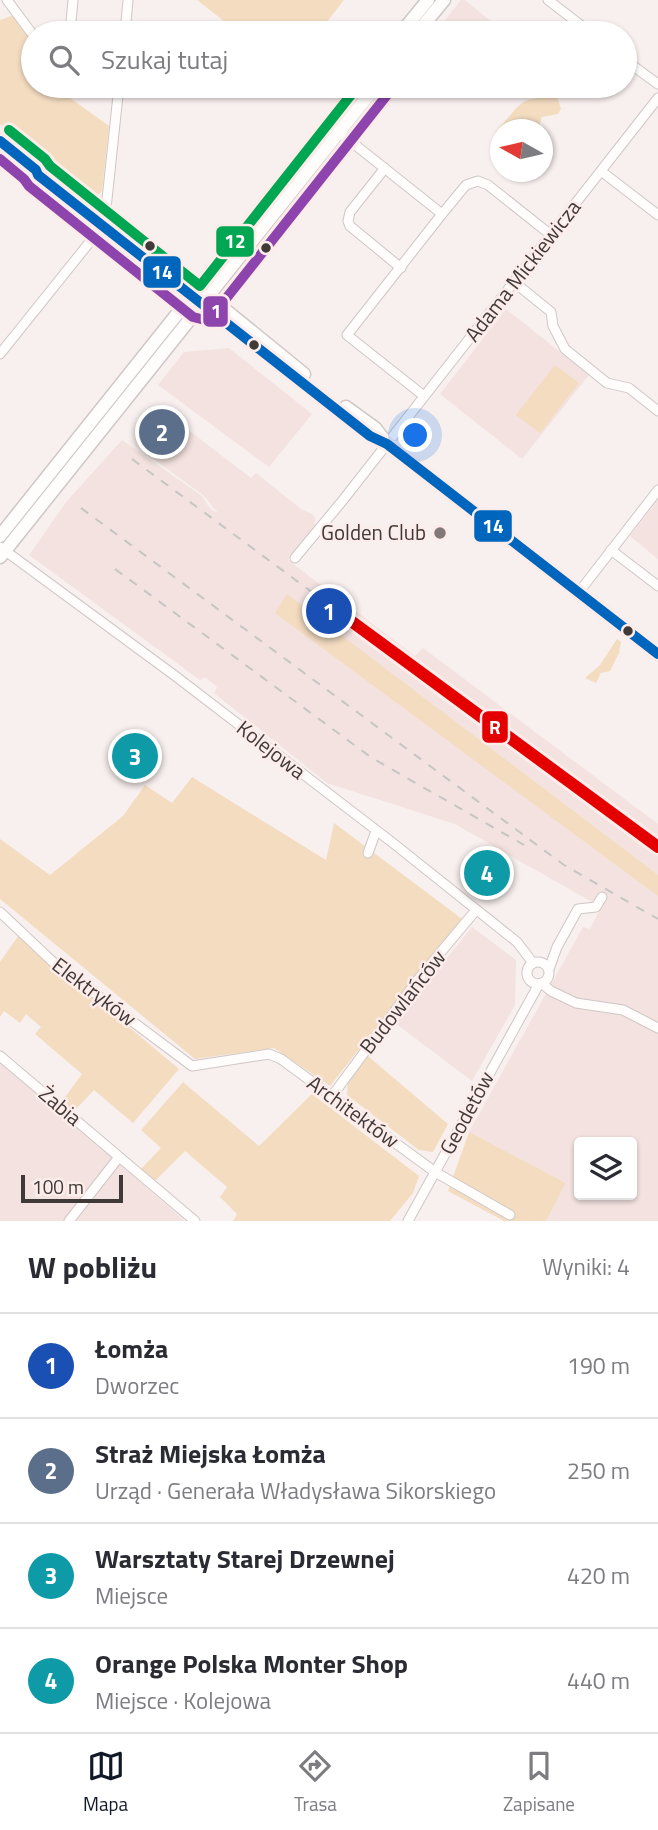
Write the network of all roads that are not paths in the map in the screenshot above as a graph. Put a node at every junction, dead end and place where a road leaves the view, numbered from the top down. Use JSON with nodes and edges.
{"nodes":[{"id":1,"x":7,"y":0,"type":"edge"},
{"id":2,"x":73,"y":0,"type":"edge"},
{"id":3,"x":128,"y":0,"type":"edge"},
{"id":4,"x":428,"y":0,"type":"edge"},
{"id":5,"x":444,"y":0,"type":"edge"},
{"id":6,"x":548,"y":0,"type":"edge"},
{"id":7,"x":23,"y":21,"type":"edge"},
{"id":8,"x":71,"y":21,"type":"edge"},
{"id":9,"x":126,"y":21,"type":"edge"},
{"id":10,"x":411,"y":21,"type":"edge"},
{"id":11,"x":427,"y":21,"type":"edge"},
{"id":12,"x":575,"y":21,"type":"edge"},
{"id":13,"x":637,"y":69,"type":"edge"},
{"id":14,"x":658,"y":84,"type":"edge"},
{"id":15,"x":117,"y":98,"type":"edge"},
{"id":16,"x":349,"y":98,"type":"edge"},
{"id":17,"x":366,"y":98,"type":"edge"},
{"id":18,"x":658,"y":98,"type":"edge"},
{"id":19,"x":336,"y":115,"type":"junction"},
{"id":20,"x":339,"y":132,"type":"junction"},
{"id":21,"x":321,"y":135,"type":"junction"},
{"id":22,"x":0,"y":141,"type":"edge"},
{"id":23,"x":385,"y":168,"type":"junction"},
{"id":24,"x":601,"y":171,"type":"junction"},
{"id":25,"x":442,"y":214,"type":"junction"},
{"id":26,"x":658,"y":215,"type":"edge"},
{"id":27,"x":103,"y":222,"type":"junction"},
{"id":28,"x":551,"y":235,"type":"junction"},
{"id":29,"x":401,"y":268,"type":"junction"},
{"id":30,"x":514,"y":282,"type":"junction"},
{"id":31,"x":200,"y":297,"type":"junction"},
{"id":32,"x":0,"y":354,"type":"edge"},
{"id":33,"x":424,"y":396,"type":"junction"},
{"id":34,"x":658,"y":411,"type":"edge"},
{"id":35,"x":387,"y":444,"type":"junction"},
{"id":36,"x":658,"y":490,"type":"edge"},
{"id":37,"x":0,"y":536,"type":"edge"},
{"id":38,"x":611,"y":550,"type":"junction"},
{"id":39,"x":2,"y":551,"type":"edge"},
{"id":40,"x":295,"y":558,"type":"dead end"},
{"id":41,"x":658,"y":586,"type":"edge"},
{"id":42,"x":579,"y":592,"type":"junction"},
{"id":43,"x":658,"y":654,"type":"edge"},
{"id":44,"x":376,"y":831,"type":"junction"},
{"id":45,"x":368,"y":853,"type":"dead end"},
{"id":46,"x":603,"y":897,"type":"dead end"},
{"id":47,"x":476,"y":910,"type":"junction"},
{"id":48,"x":0,"y":912,"type":"edge"},
{"id":49,"x":543,"y":967,"type":"junction"},
{"id":50,"x":529,"y":979,"type":"junction"},
{"id":51,"x":540,"y":984,"type":"junction"},
{"id":52,"x":562,"y":994,"type":"junction"},
{"id":53,"x":526,"y":1005,"type":"junction"},
{"id":54,"x":658,"y":1028,"type":"edge"},
{"id":55,"x":269,"y":1054,"type":"joint"},
{"id":56,"x":0,"y":1056,"type":"edge"},
{"id":57,"x":332,"y":1096,"type":"junction"},
{"id":58,"x":119,"y":1157,"type":"junction"},
{"id":59,"x":435,"y":1172,"type":"junction"},
{"id":60,"x":510,"y":1215,"type":"dead end"},
{"id":61,"x":69,"y":1221,"type":"edge"},
{"id":62,"x":195,"y":1221,"type":"edge"},
{"id":63,"x":408,"y":1221,"type":"edge"}],
"edges":[{"from":1,"to":7,"type":"street"},
{"from":2,"to":8,"type":"street"},
{"from":3,"to":9,"type":"street"},
{"from":4,"to":10,"type":"main road"},
{"from":5,"to":11,"type":"main road"},
{"from":6,"to":12,"type":"street"},
{"from":13,"to":14,"type":"street"},
{"from":15,"to":27,"type":"street"},
{"from":16,"to":19,"type":"main road"},
{"from":17,"to":20,"type":"main road"},
{"from":18,"to":24,"type":"street","name":"Adama Mickiewicza"},
{"from":19,"to":20,"type":"street"},
{"from":19,"to":21,"type":"main road"},
{"from":20,"to":21,"type":"street"},
{"from":20,"to":23,"type":"street"},
{"from":20,"to":31,"type":"main road"},
{"from":21,"to":31,"type":"main road"},
{"from":22,"to":27,"type":"main road"},
{"from":23,"to":25,"type":"street"},
{"from":23,"to":29,"type":"street"},
{"from":24,"to":26,"type":"street"},
{"from":24,"to":28,"type":"street","name":"Adama Mickiewicza"},
{"from":25,"to":28,"type":"street"},
{"from":25,"to":29,"type":"street"},
{"from":27,"to":31,"type":"main road"},
{"from":27,"to":32,"type":"street"},
{"from":28,"to":30,"type":"street","name":"Adama Mickiewicza"},
{"from":29,"to":33,"type":"street"},
{"from":30,"to":33,"type":"street","name":"Adama Mickiewicza"},
{"from":30,"to":34,"type":"street"},
{"from":31,"to":35,"type":"main road"},
{"from":31,"to":37,"type":"main road"},
{"from":31,"to":39,"type":"main road"},
{"from":33,"to":35,"type":"street","name":"Adama Mickiewicza"},
{"from":35,"to":40,"type":"street","name":"Adama Mickiewicza"},
{"from":35,"to":42,"type":"main road"},
{"from":36,"to":38,"type":"street"},
{"from":38,"to":41,"type":"street"},
{"from":38,"to":42,"type":"street"},
{"from":39,"to":44,"type":"street","name":"Kolejowa"},
{"from":42,"to":43,"type":"main road"},
{"from":44,"to":45,"type":"street"},
{"from":44,"to":47,"type":"street","name":"Kolejowa"},
{"from":46,"to":49,"type":"street","name":"Geodetów"},
{"from":47,"to":49,"type":"street","name":"Kolejowa"},
{"from":47,"to":57,"type":"street","name":"Budowlańców"},
{"from":48,"to":55,"type":"street","name":"Elektryków"},
{"from":49,"to":50,"type":"street"},
{"from":49,"to":51,"type":"street","name":"Geodetów"},
{"from":49,"to":52,"type":"street","name":"Kolejowa"},
{"from":50,"to":51,"type":"street"},
{"from":50,"to":53,"type":"street"},
{"from":51,"to":52,"type":"street"},
{"from":51,"to":53,"type":"street","name":"Geodetów"},
{"from":52,"to":54,"type":"street"},
{"from":53,"to":59,"type":"street","name":"Geodetów"},
{"from":55,"to":57,"type":"street","name":"Architektów"},
{"from":56,"to":58,"type":"street","name":"Żabia"},
{"from":57,"to":59,"type":"street","name":"Architektów"},
{"from":58,"to":61,"type":"street"},
{"from":58,"to":62,"type":"street","name":"Żabia"},
{"from":59,"to":60,"type":"street","name":"Architektów"},
{"from":59,"to":63,"type":"street","name":"Geodetów"}]}
